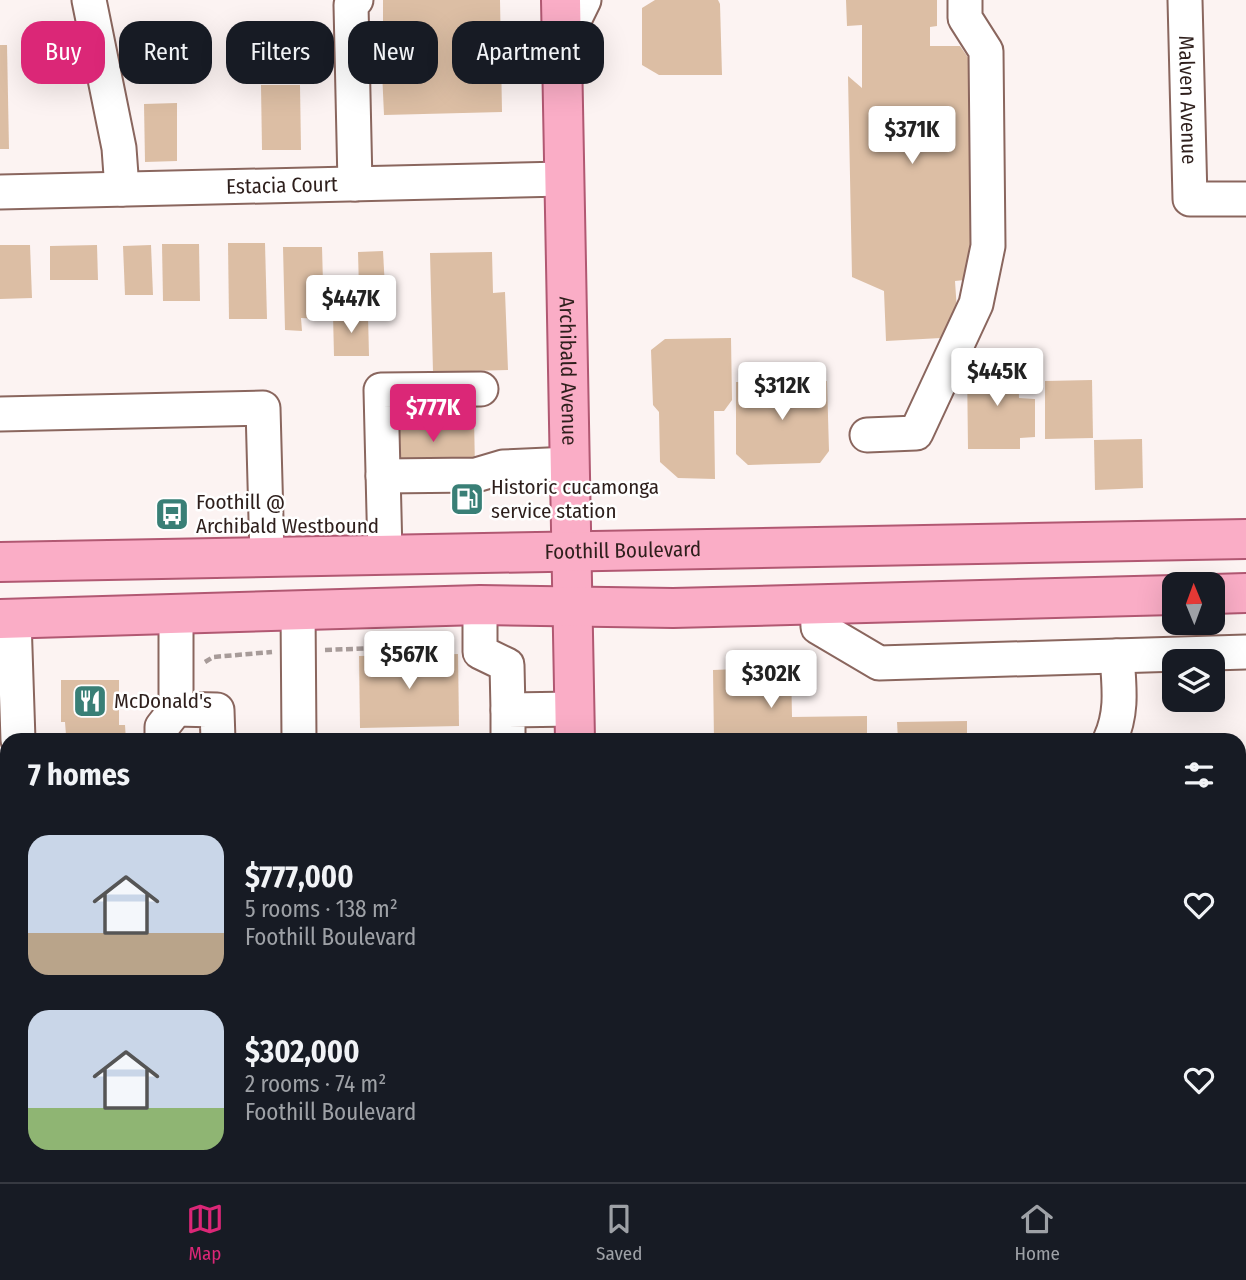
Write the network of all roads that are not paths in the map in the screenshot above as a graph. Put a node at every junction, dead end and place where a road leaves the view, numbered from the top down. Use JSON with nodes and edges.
{"nodes":[{"id":1,"x":89,"y":0,"type":"edge"},
{"id":2,"x":356,"y":0,"type":"edge"},
{"id":3,"x":561,"y":0,"type":"edge"},
{"id":4,"x":584,"y":0,"type":"edge"},
{"id":5,"x":965,"y":0,"type":"edge"},
{"id":6,"x":1185,"y":0,"type":"edge"},
{"id":7,"x":561,"y":21,"type":"edge"},
{"id":8,"x":574,"y":21,"type":"edge"},
{"id":9,"x":562,"y":84,"type":"edge"},
{"id":10,"x":563,"y":179,"type":"junction"},
{"id":11,"x":355,"y":184,"type":"junction"},
{"id":12,"x":122,"y":189,"type":"junction"},
{"id":13,"x":0,"y":192,"type":"edge"},
{"id":14,"x":1246,"y":199,"type":"edge"},
{"id":15,"x":481,"y":389,"type":"dead end"},
{"id":16,"x":0,"y":414,"type":"edge"},
{"id":17,"x":867,"y":435,"type":"dead end"},
{"id":18,"x":570,"y":464,"type":"junction"},
{"id":19,"x":383,"y":477,"type":"junction"},
{"id":20,"x":1246,"y":539,"type":"edge"},
{"id":21,"x":571,"y":552,"type":"junction"},
{"id":22,"x":384,"y":554,"type":"junction"},
{"id":23,"x":267,"y":556,"type":"junction"},
{"id":24,"x":0,"y":562,"type":"edge"},
{"id":25,"x":1246,"y":593,"type":"edge"},
{"id":26,"x":1225,"y":594,"type":"edge"},
{"id":27,"x":1162,"y":595,"type":"edge"},
{"id":28,"x":817,"y":604,"type":"junction"},
{"id":29,"x":480,"y":605,"type":"junction"},
{"id":30,"x":572,"y":608,"type":"junction"},
{"id":31,"x":298,"y":609,"type":"junction"},
{"id":32,"x":176,"y":612,"type":"junction"},
{"id":33,"x":7,"y":619,"type":"edge"},
{"id":34,"x":1246,"y":652,"type":"edge"},
{"id":35,"x":1117,"y":656,"type":"junction"},
{"id":36,"x":176,"y":709,"type":"junction"},
{"id":37,"x":575,"y":724,"type":"edge"},
{"id":38,"x":508,"y":725,"type":"edge"},
{"id":39,"x":18,"y":733,"type":"edge"},
{"id":40,"x":162,"y":733,"type":"edge"},
{"id":41,"x":218,"y":733,"type":"edge"},
{"id":42,"x":299,"y":733,"type":"edge"},
{"id":43,"x":1114,"y":733,"type":"edge"}],
"edges":[{"from":1,"to":12,"type":"street"},
{"from":2,"to":11,"type":"street"},
{"from":3,"to":7,"type":"main road","name":"Archibald Avenue"},
{"from":4,"to":8,"type":"street"},
{"from":5,"to":17,"type":"street"},
{"from":6,"to":14,"type":"street","name":"Malven Avenue"},
{"from":9,"to":10,"type":"main road","name":"Archibald Avenue"},
{"from":10,"to":11,"type":"street","name":"Estacia Court"},
{"from":10,"to":18,"type":"main road","name":"Archibald Avenue"},
{"from":11,"to":12,"type":"street","name":"Estacia Court"},
{"from":12,"to":13,"type":"street","name":"Estacia Court"},
{"from":15,"to":19,"type":"street"},
{"from":16,"to":23,"type":"street"},
{"from":18,"to":19,"type":"street"},
{"from":18,"to":21,"type":"main road","name":"Archibald Avenue"},
{"from":19,"to":22,"type":"street"},
{"from":20,"to":21,"type":"main road","name":"Foothill Boulevard"},
{"from":21,"to":22,"type":"main road","name":"Foothill Boulevard"},
{"from":21,"to":30,"type":"main road","name":"Archibald Avenue"},
{"from":22,"to":23,"type":"main road","name":"Foothill Boulevard"},
{"from":23,"to":24,"type":"main road","name":"Foothill Boulevard"},
{"from":25,"to":26,"type":"main road"},
{"from":27,"to":28,"type":"main road"},
{"from":28,"to":30,"type":"main road"},
{"from":28,"to":35,"type":"street"},
{"from":29,"to":30,"type":"main road"},
{"from":29,"to":31,"type":"main road"},
{"from":29,"to":38,"type":"street"},
{"from":30,"to":37,"type":"main road","name":"Archibald Avenue"},
{"from":31,"to":32,"type":"main road"},
{"from":31,"to":42,"type":"street"},
{"from":32,"to":33,"type":"main road"},
{"from":32,"to":36,"type":"street"},
{"from":33,"to":39,"type":"street"},
{"from":34,"to":35,"type":"street"},
{"from":35,"to":43,"type":"street"},
{"from":36,"to":40,"type":"street"},
{"from":36,"to":41,"type":"street"},
{"from":37,"to":38,"type":"street"}]}
